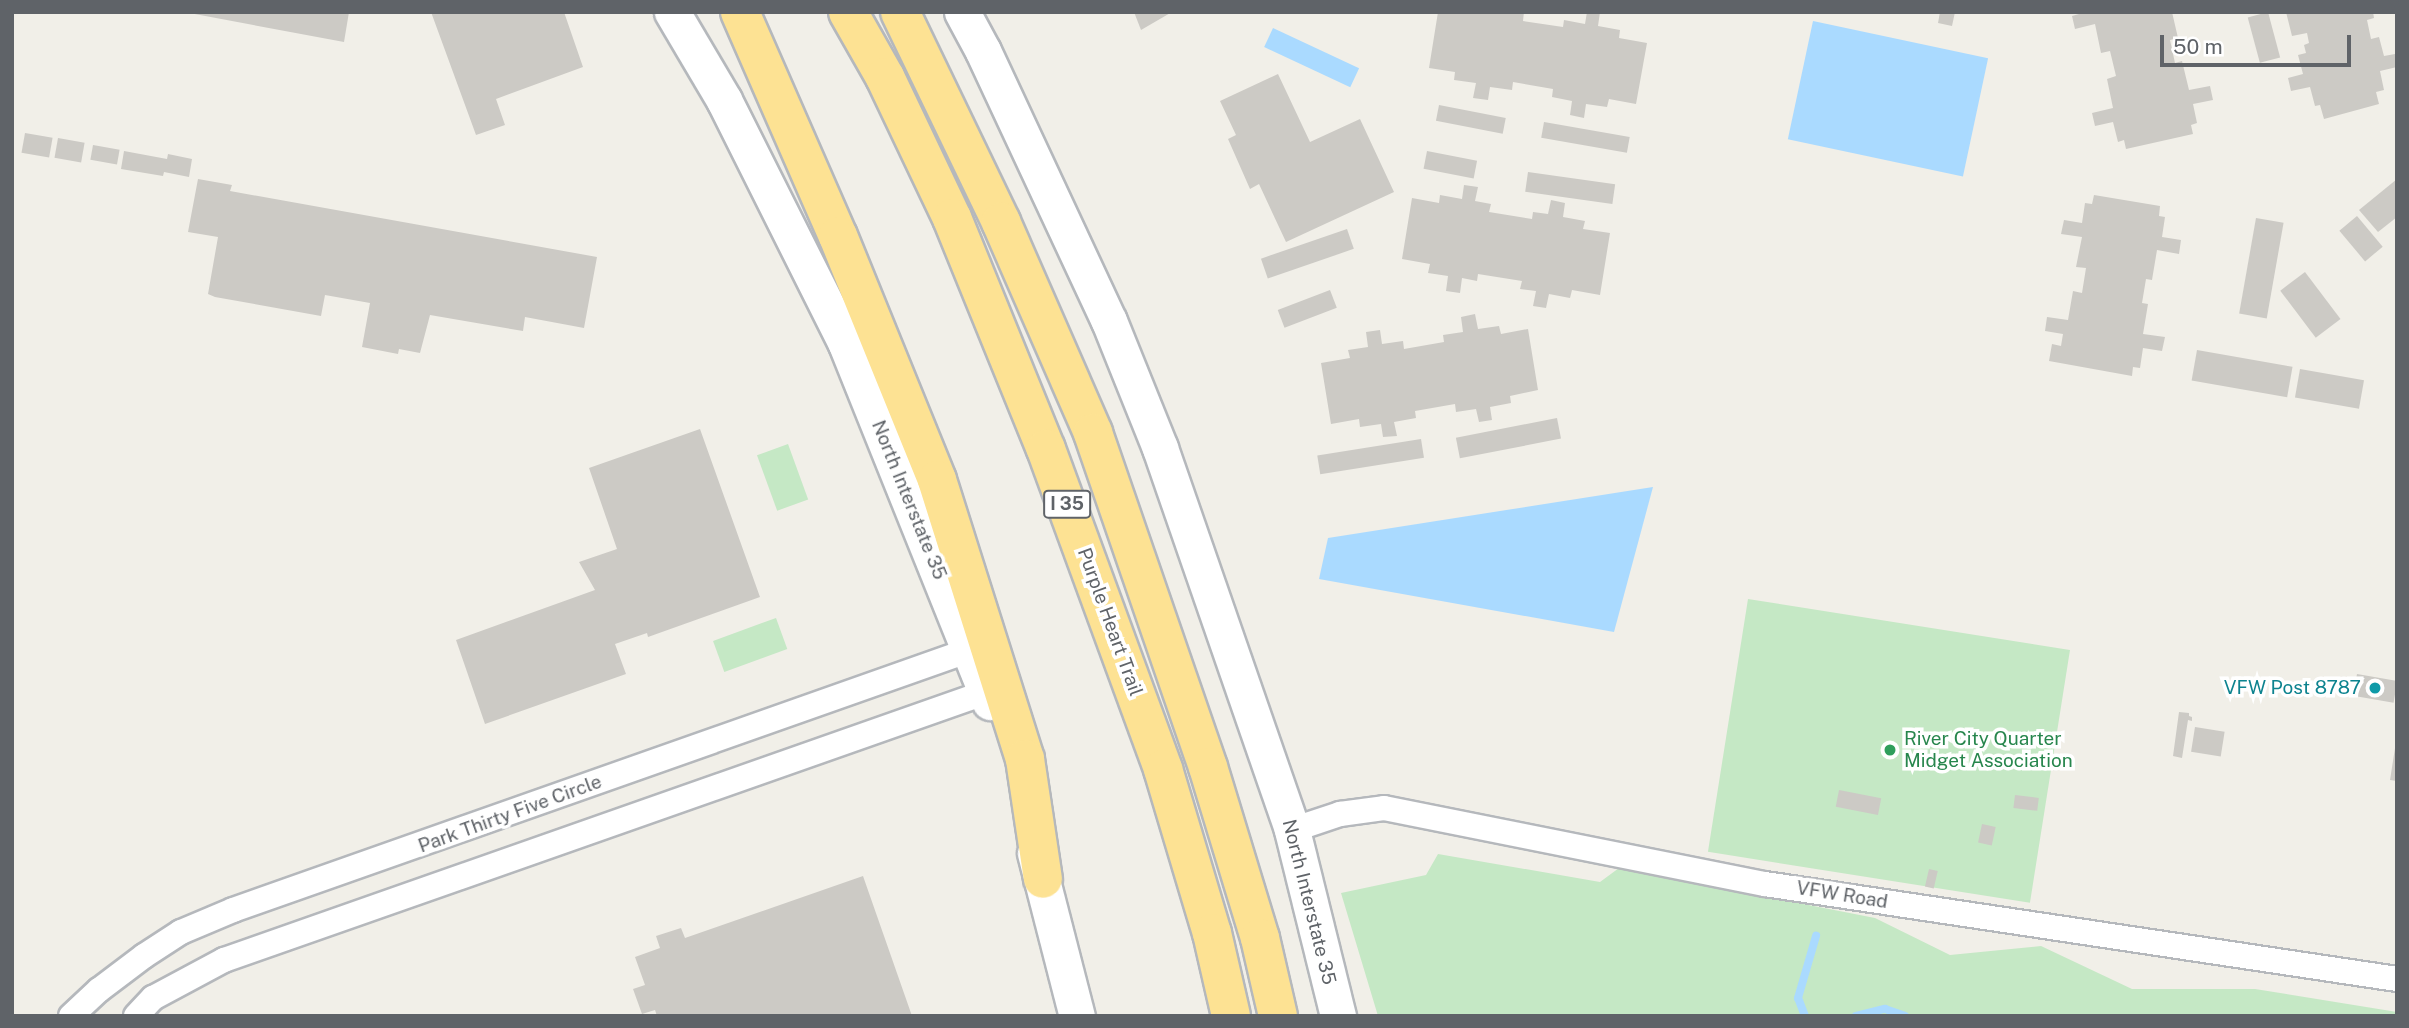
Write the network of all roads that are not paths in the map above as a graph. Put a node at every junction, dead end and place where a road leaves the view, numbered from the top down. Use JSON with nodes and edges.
{"nodes":[{"id":1,"x":672,"y":12,"type":"edge"},
{"id":2,"x":740,"y":12,"type":"edge"},
{"id":3,"x":848,"y":12,"type":"edge"},
{"id":4,"x":900,"y":12,"type":"edge"},
{"id":5,"x":962,"y":12,"type":"edge"},
{"id":6,"x":970,"y":650,"type":"junction"},
{"id":7,"x":987,"y":692,"type":"junction"},
{"id":8,"x":1293,"y":830,"type":"junction"},
{"id":9,"x":1042,"y":879,"type":"junction"},
{"id":10,"x":2397,"y":979,"type":"edge"},
{"id":11,"x":71,"y":1016,"type":"edge"},
{"id":12,"x":136,"y":1016,"type":"edge"},
{"id":13,"x":1077,"y":1016,"type":"edge"},
{"id":14,"x":1231,"y":1016,"type":"edge"},
{"id":15,"x":1278,"y":1016,"type":"edge"},
{"id":16,"x":1338,"y":1016,"type":"edge"}],
"edges":[{"from":1,"to":6,"type":"main road","name":"North Interstate 35"},
{"from":2,"to":9,"type":"highway"},
{"from":3,"to":14,"type":"highway","name":"Purple Heart Trail","number":"I 35"},
{"from":4,"to":15,"type":"highway","number":"I 35"},
{"from":5,"to":8,"type":"main road","name":"North Interstate 35"},
{"from":6,"to":7,"type":"main road","name":"North Interstate 35"},
{"from":6,"to":11,"type":"street","name":"Park Thirty Five Circle"},
{"from":7,"to":9,"type":"main road","name":"North Interstate 35"},
{"from":7,"to":12,"type":"street"},
{"from":8,"to":10,"type":"street","name":"VFW Road"},
{"from":8,"to":16,"type":"main road","name":"North Interstate 35"},
{"from":9,"to":13,"type":"main road","name":"North Interstate 35"}]}
